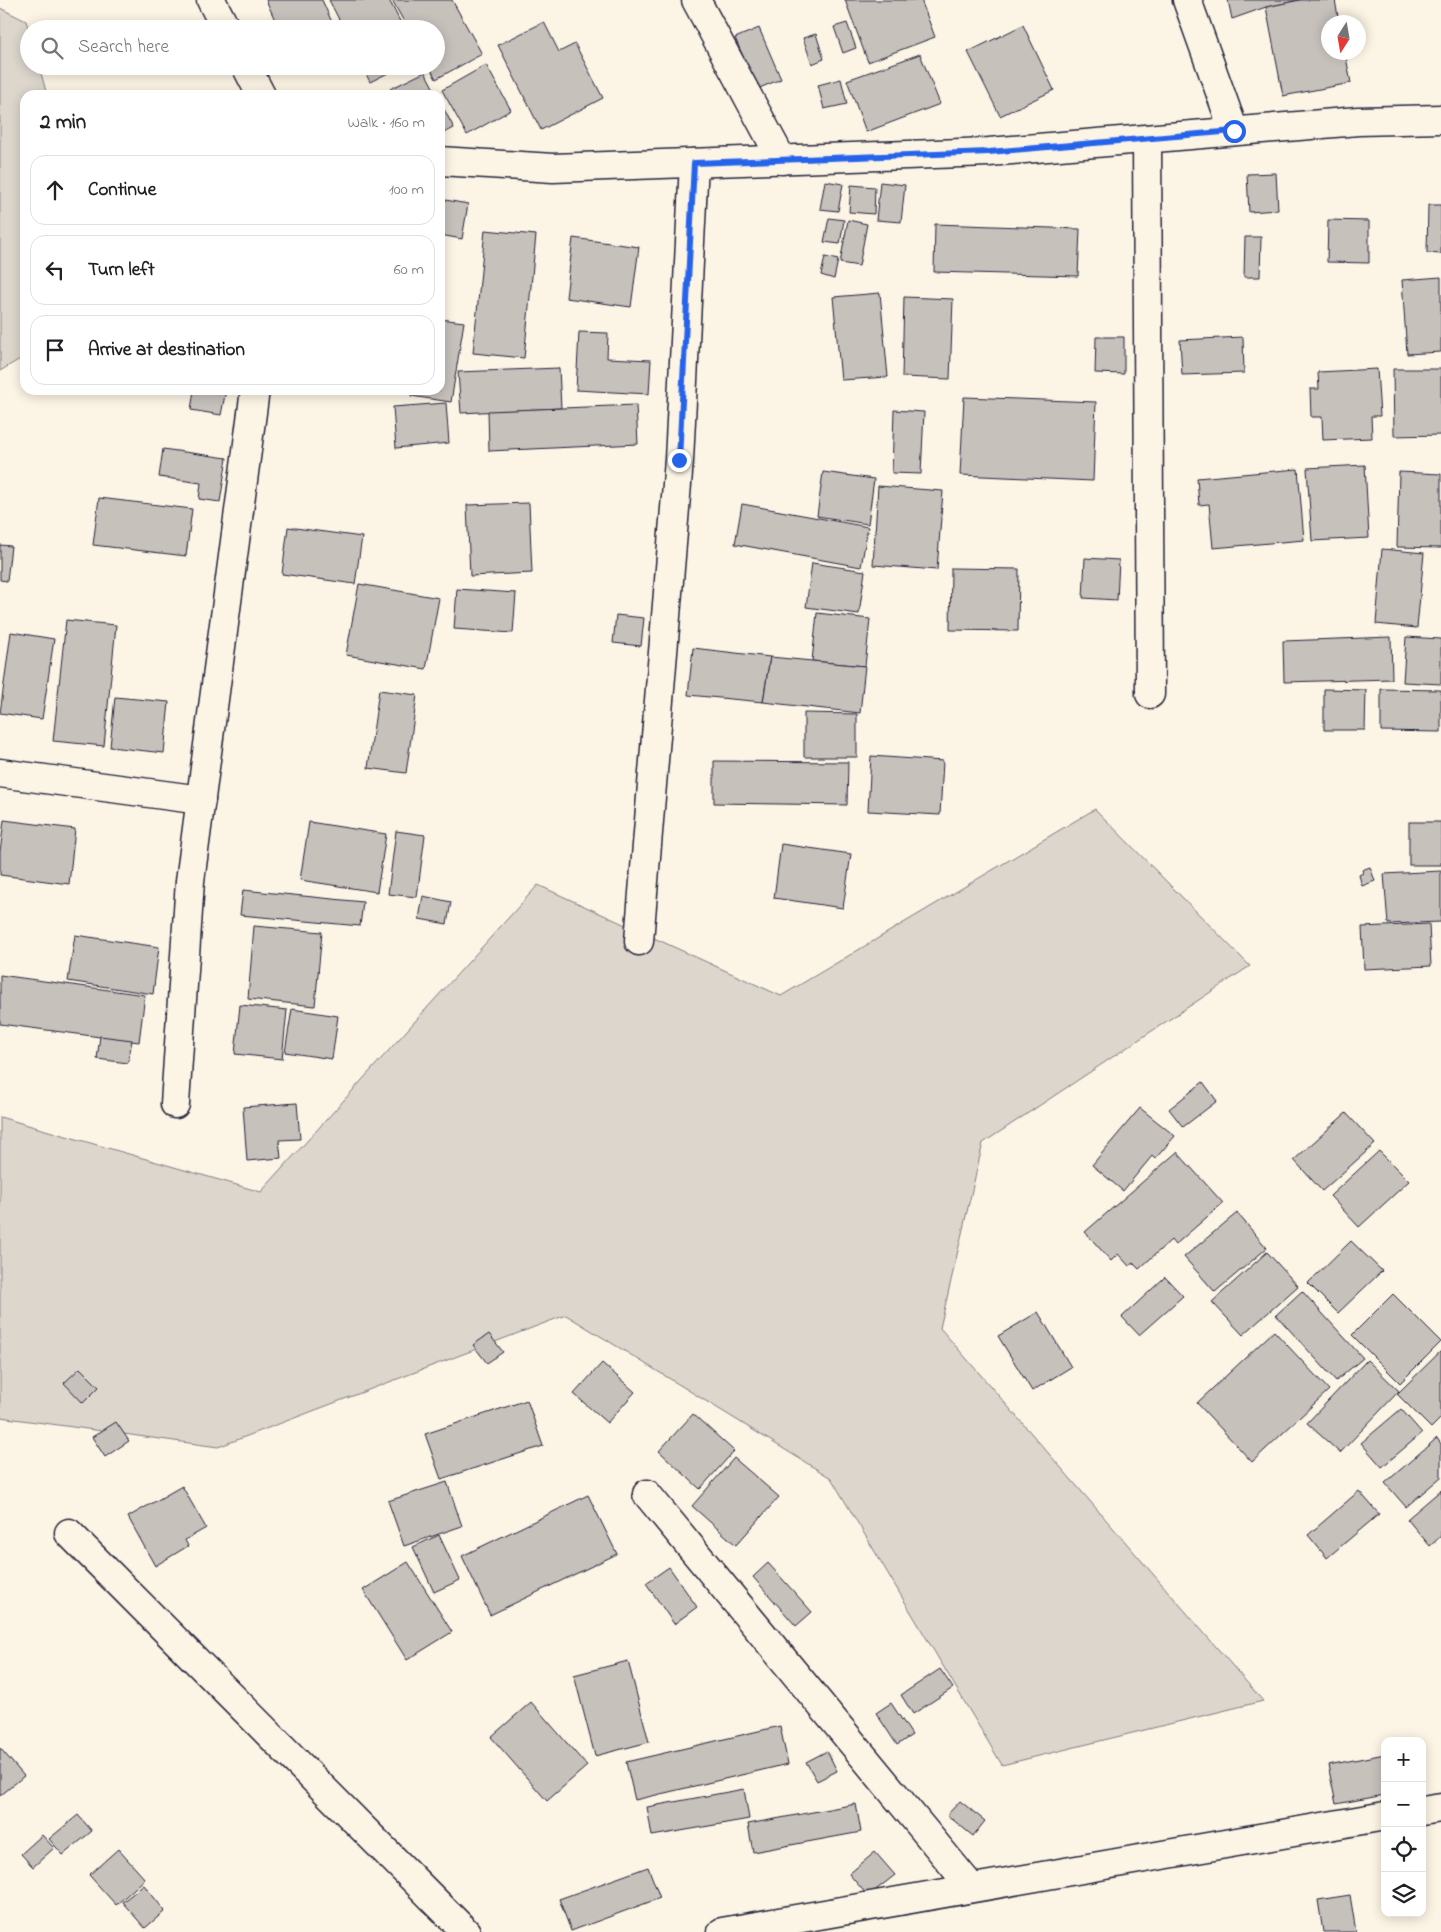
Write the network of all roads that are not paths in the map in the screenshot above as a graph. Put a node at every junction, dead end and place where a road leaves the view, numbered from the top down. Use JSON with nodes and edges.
{"nodes":[{"id":1,"x":211,"y":0,"type":"edge"},
{"id":2,"x":696,"y":0,"type":"edge"},
{"id":3,"x":1187,"y":0,"type":"edge"},
{"id":4,"x":221,"y":20,"type":"edge"},
{"id":5,"x":251,"y":75,"type":"edge"},
{"id":6,"x":258,"y":90,"type":"edge"},
{"id":7,"x":1441,"y":120,"type":"edge"},
{"id":8,"x":1234,"y":131,"type":"junction"},
{"id":9,"x":1147,"y":139,"type":"junction"},
{"id":10,"x":782,"y":160,"type":"junction"},
{"id":11,"x":445,"y":161,"type":"edge"},
{"id":12,"x":694,"y":163,"type":"junction"},
{"id":13,"x":254,"y":395,"type":"edge"},
{"id":14,"x":1150,"y":694,"type":"dead end"},
{"id":15,"x":0,"y":773,"type":"edge"},
{"id":16,"x":201,"y":800,"type":"junction"},
{"id":17,"x":640,"y":941,"type":"dead end"},
{"id":18,"x":175,"y":1104,"type":"dead end"},
{"id":19,"x":647,"y":1494,"type":"dead end"},
{"id":20,"x":69,"y":1533,"type":"dead end"},
{"id":21,"x":1441,"y":1808,"type":"edge"},
{"id":22,"x":1426,"y":1810,"type":"edge"},
{"id":23,"x":1381,"y":1817,"type":"edge"},
{"id":24,"x":971,"y":1887,"type":"junction"},
{"id":25,"x":466,"y":1932,"type":"edge"},
{"id":26,"x":722,"y":1932,"type":"edge"}],
"edges":[{"from":1,"to":4,"type":"street"},
{"from":2,"to":10,"type":"street"},
{"from":3,"to":8,"type":"street"},
{"from":5,"to":6,"type":"street"},
{"from":7,"to":8,"type":"street"},
{"from":8,"to":9,"type":"street"},
{"from":9,"to":10,"type":"street"},
{"from":9,"to":14,"type":"street"},
{"from":10,"to":12,"type":"street"},
{"from":11,"to":12,"type":"street"},
{"from":12,"to":17,"type":"street"},
{"from":13,"to":16,"type":"street"},
{"from":15,"to":16,"type":"street"},
{"from":16,"to":18,"type":"street"},
{"from":19,"to":24,"type":"street"},
{"from":20,"to":25,"type":"street"},
{"from":21,"to":22,"type":"street"},
{"from":23,"to":24,"type":"street"},
{"from":24,"to":26,"type":"street"}]}
